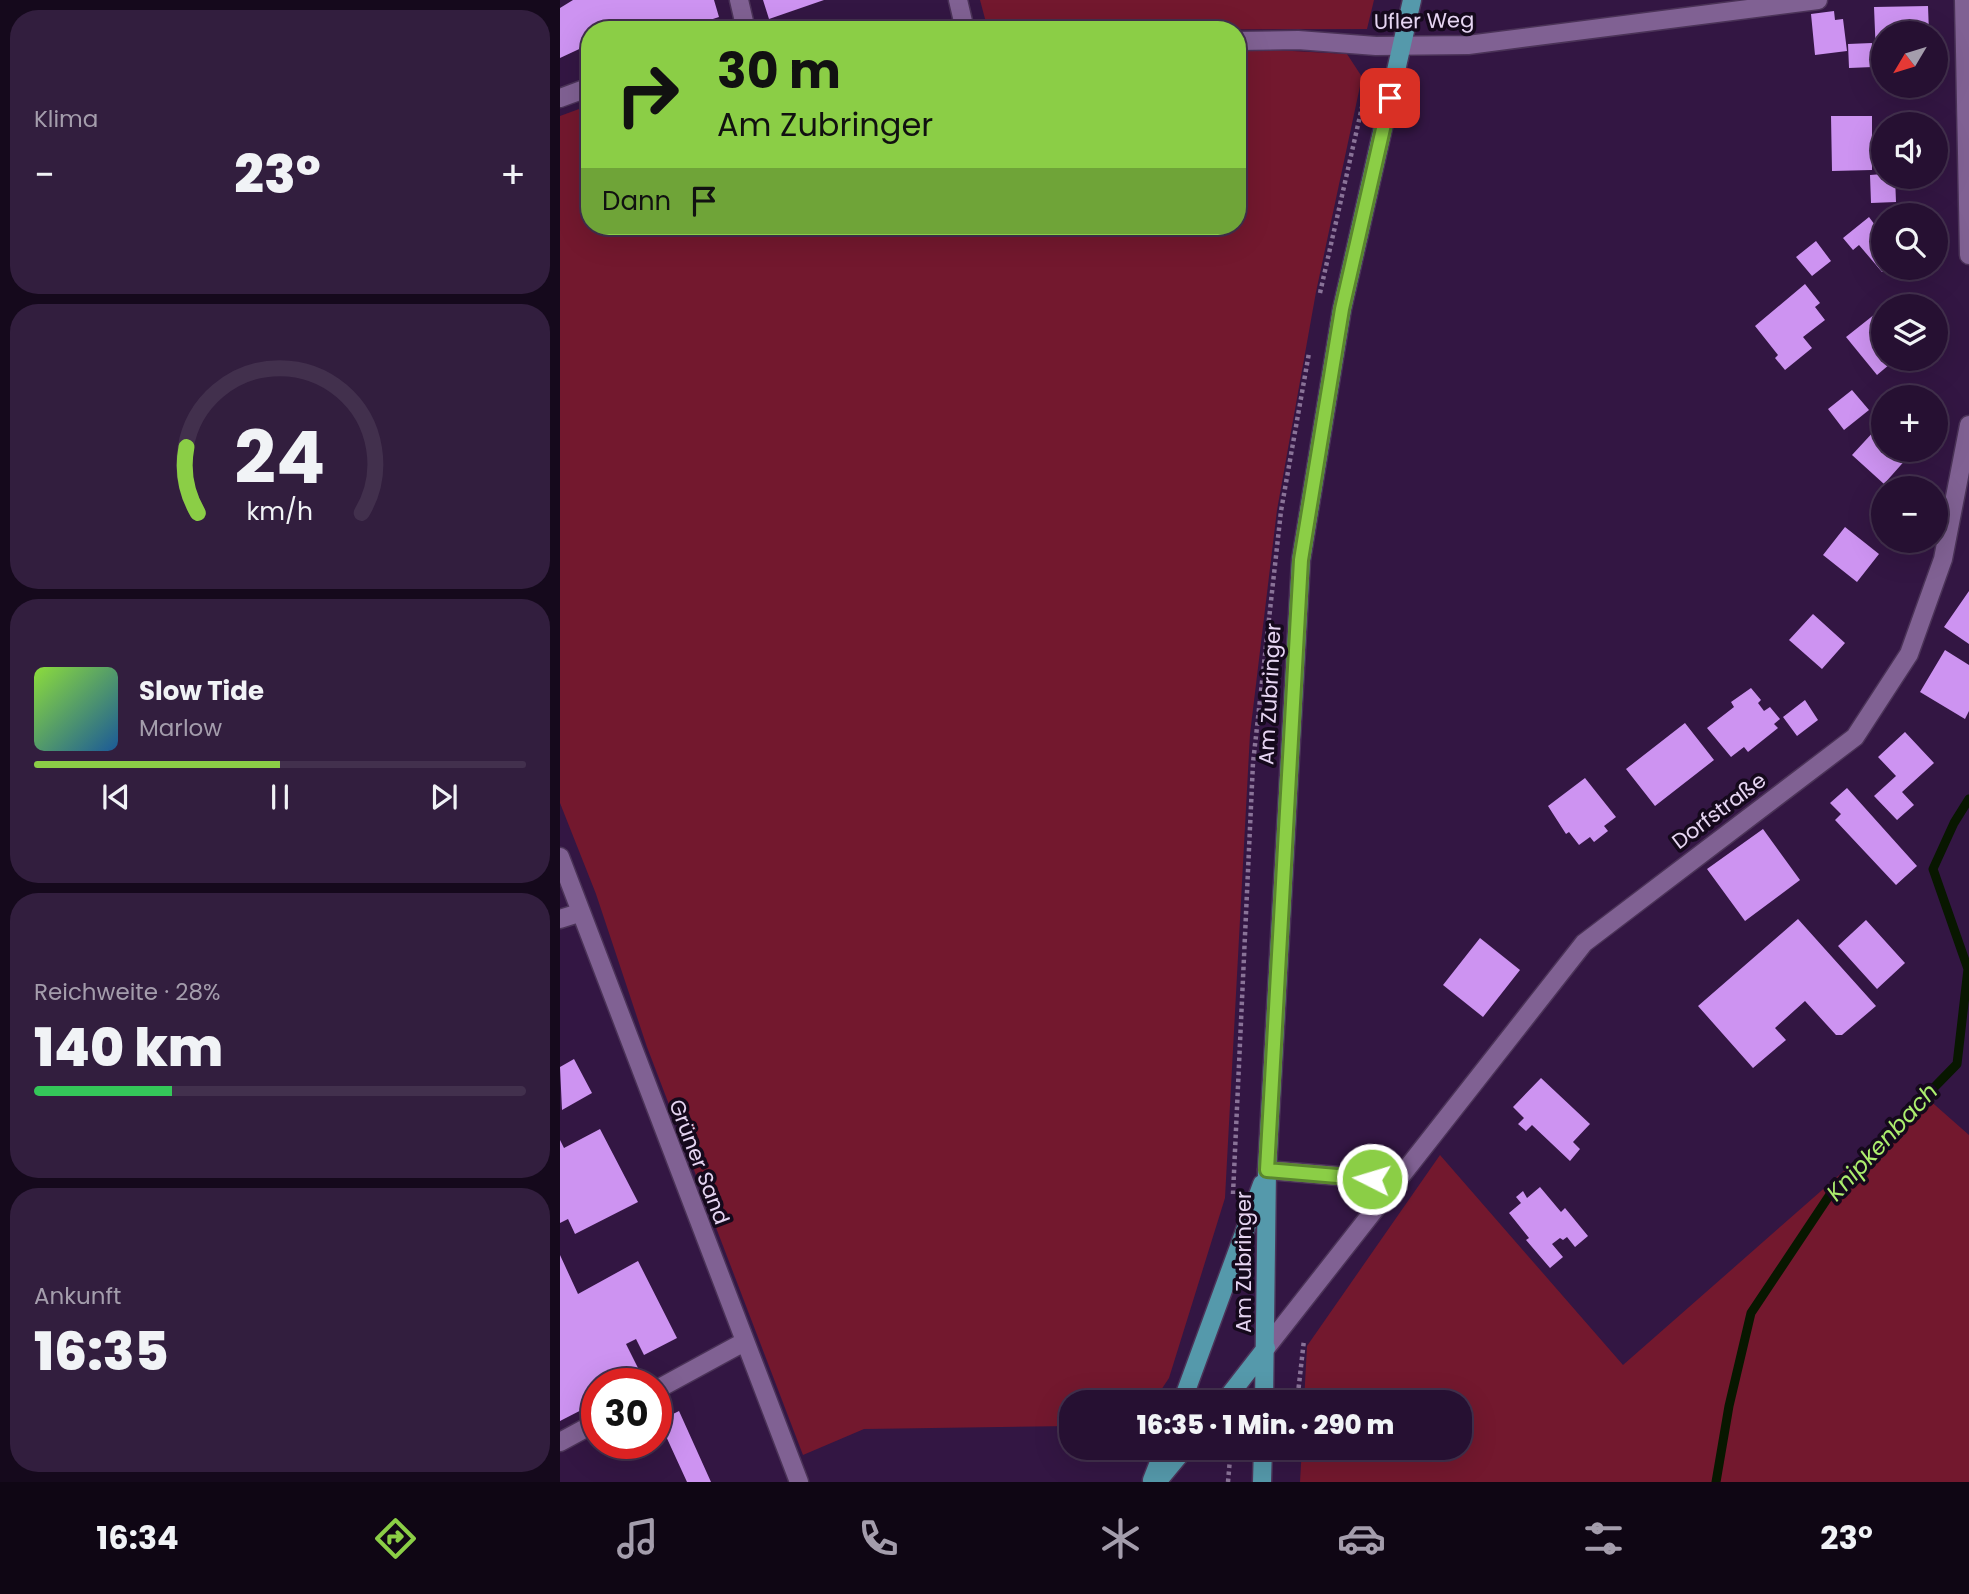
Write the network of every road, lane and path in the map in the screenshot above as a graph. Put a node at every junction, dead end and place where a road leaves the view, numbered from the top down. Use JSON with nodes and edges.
{"nodes":[{"id":1,"x":739,"y":0,"type":"edge"},
{"id":2,"x":958,"y":0,"type":"edge"},
{"id":3,"x":1412,"y":0,"type":"edge"},
{"id":4,"x":1818,"y":0,"type":"edge"},
{"id":5,"x":1965,"y":0,"type":"edge"},
{"id":6,"x":744,"y":21,"type":"edge"},
{"id":7,"x":963,"y":21,"type":"edge"},
{"id":8,"x":1246,"y":41,"type":"edge"},
{"id":9,"x":1402,"y":46,"type":"junction"},
{"id":10,"x":581,"y":90,"type":"edge"},
{"id":11,"x":560,"y":98,"type":"edge"},
{"id":12,"x":1969,"y":255,"type":"edge"},
{"id":13,"x":1969,"y":425,"type":"edge"},
{"id":14,"x":560,"y":857,"type":"edge"},
{"id":15,"x":579,"y":913,"type":"junction"},
{"id":16,"x":560,"y":919,"type":"edge"},
{"id":17,"x":1267,"y":1170,"type":"junction"},
{"id":18,"x":1398,"y":1181,"type":"junction"},
{"id":19,"x":744,"y":1342,"type":"junction"},
{"id":20,"x":1266,"y":1348,"type":"junction"},
{"id":21,"x":672,"y":1381,"type":"edge"},
{"id":22,"x":1186,"y":1390,"type":"edge"},
{"id":23,"x":1233,"y":1390,"type":"edge"},
{"id":24,"x":1264,"y":1390,"type":"edge"},
{"id":25,"x":581,"y":1431,"type":"edge"},
{"id":26,"x":560,"y":1442,"type":"edge"},
{"id":27,"x":1160,"y":1460,"type":"edge"},
{"id":28,"x":1175,"y":1460,"type":"edge"},
{"id":29,"x":1230,"y":1460,"type":"edge"},
{"id":30,"x":1263,"y":1460,"type":"edge"},
{"id":31,"x":799,"y":1482,"type":"edge"},
{"id":32,"x":1151,"y":1482,"type":"edge"},
{"id":33,"x":1157,"y":1482,"type":"edge"},
{"id":34,"x":1228,"y":1482,"type":"edge"},
{"id":35,"x":1262,"y":1482,"type":"edge"}],
"edges":[{"from":1,"to":6,"type":"street"},
{"from":2,"to":7,"type":"street"},
{"from":3,"to":9,"type":"main road","name":"Am Zubringer"},
{"from":4,"to":9,"type":"street","name":"Ufler Weg"},
{"from":5,"to":12,"type":"street"},
{"from":8,"to":9,"type":"street","name":"Ufler Weg"},
{"from":9,"to":17,"type":"main road","name":"Am Zubringer"},
{"from":10,"to":11,"type":"street"},
{"from":13,"to":18,"type":"street","name":"Dorfstraße"},
{"from":14,"to":15,"type":"street","name":"Grüner Sand"},
{"from":15,"to":16,"type":"street"},
{"from":15,"to":19,"type":"street","name":"Grüner Sand"},
{"from":17,"to":18,"type":"street"},
{"from":17,"to":20,"type":"main road","name":"Am Zubringer"},
{"from":17,"to":22,"type":"main road"},
{"from":18,"to":20,"type":"street","name":"Dorfstraße"},
{"from":19,"to":21,"type":"street"},
{"from":19,"to":31,"type":"street","name":"Grüner Sand"},
{"from":20,"to":23,"type":"main road"},
{"from":20,"to":24,"type":"main road","name":"Am Zubringer"},
{"from":25,"to":26,"type":"street"},
{"from":27,"to":32,"type":"main road"},
{"from":28,"to":33,"type":"main road"},
{"from":29,"to":34,"type":"path"},
{"from":30,"to":35,"type":"main road"}]}
